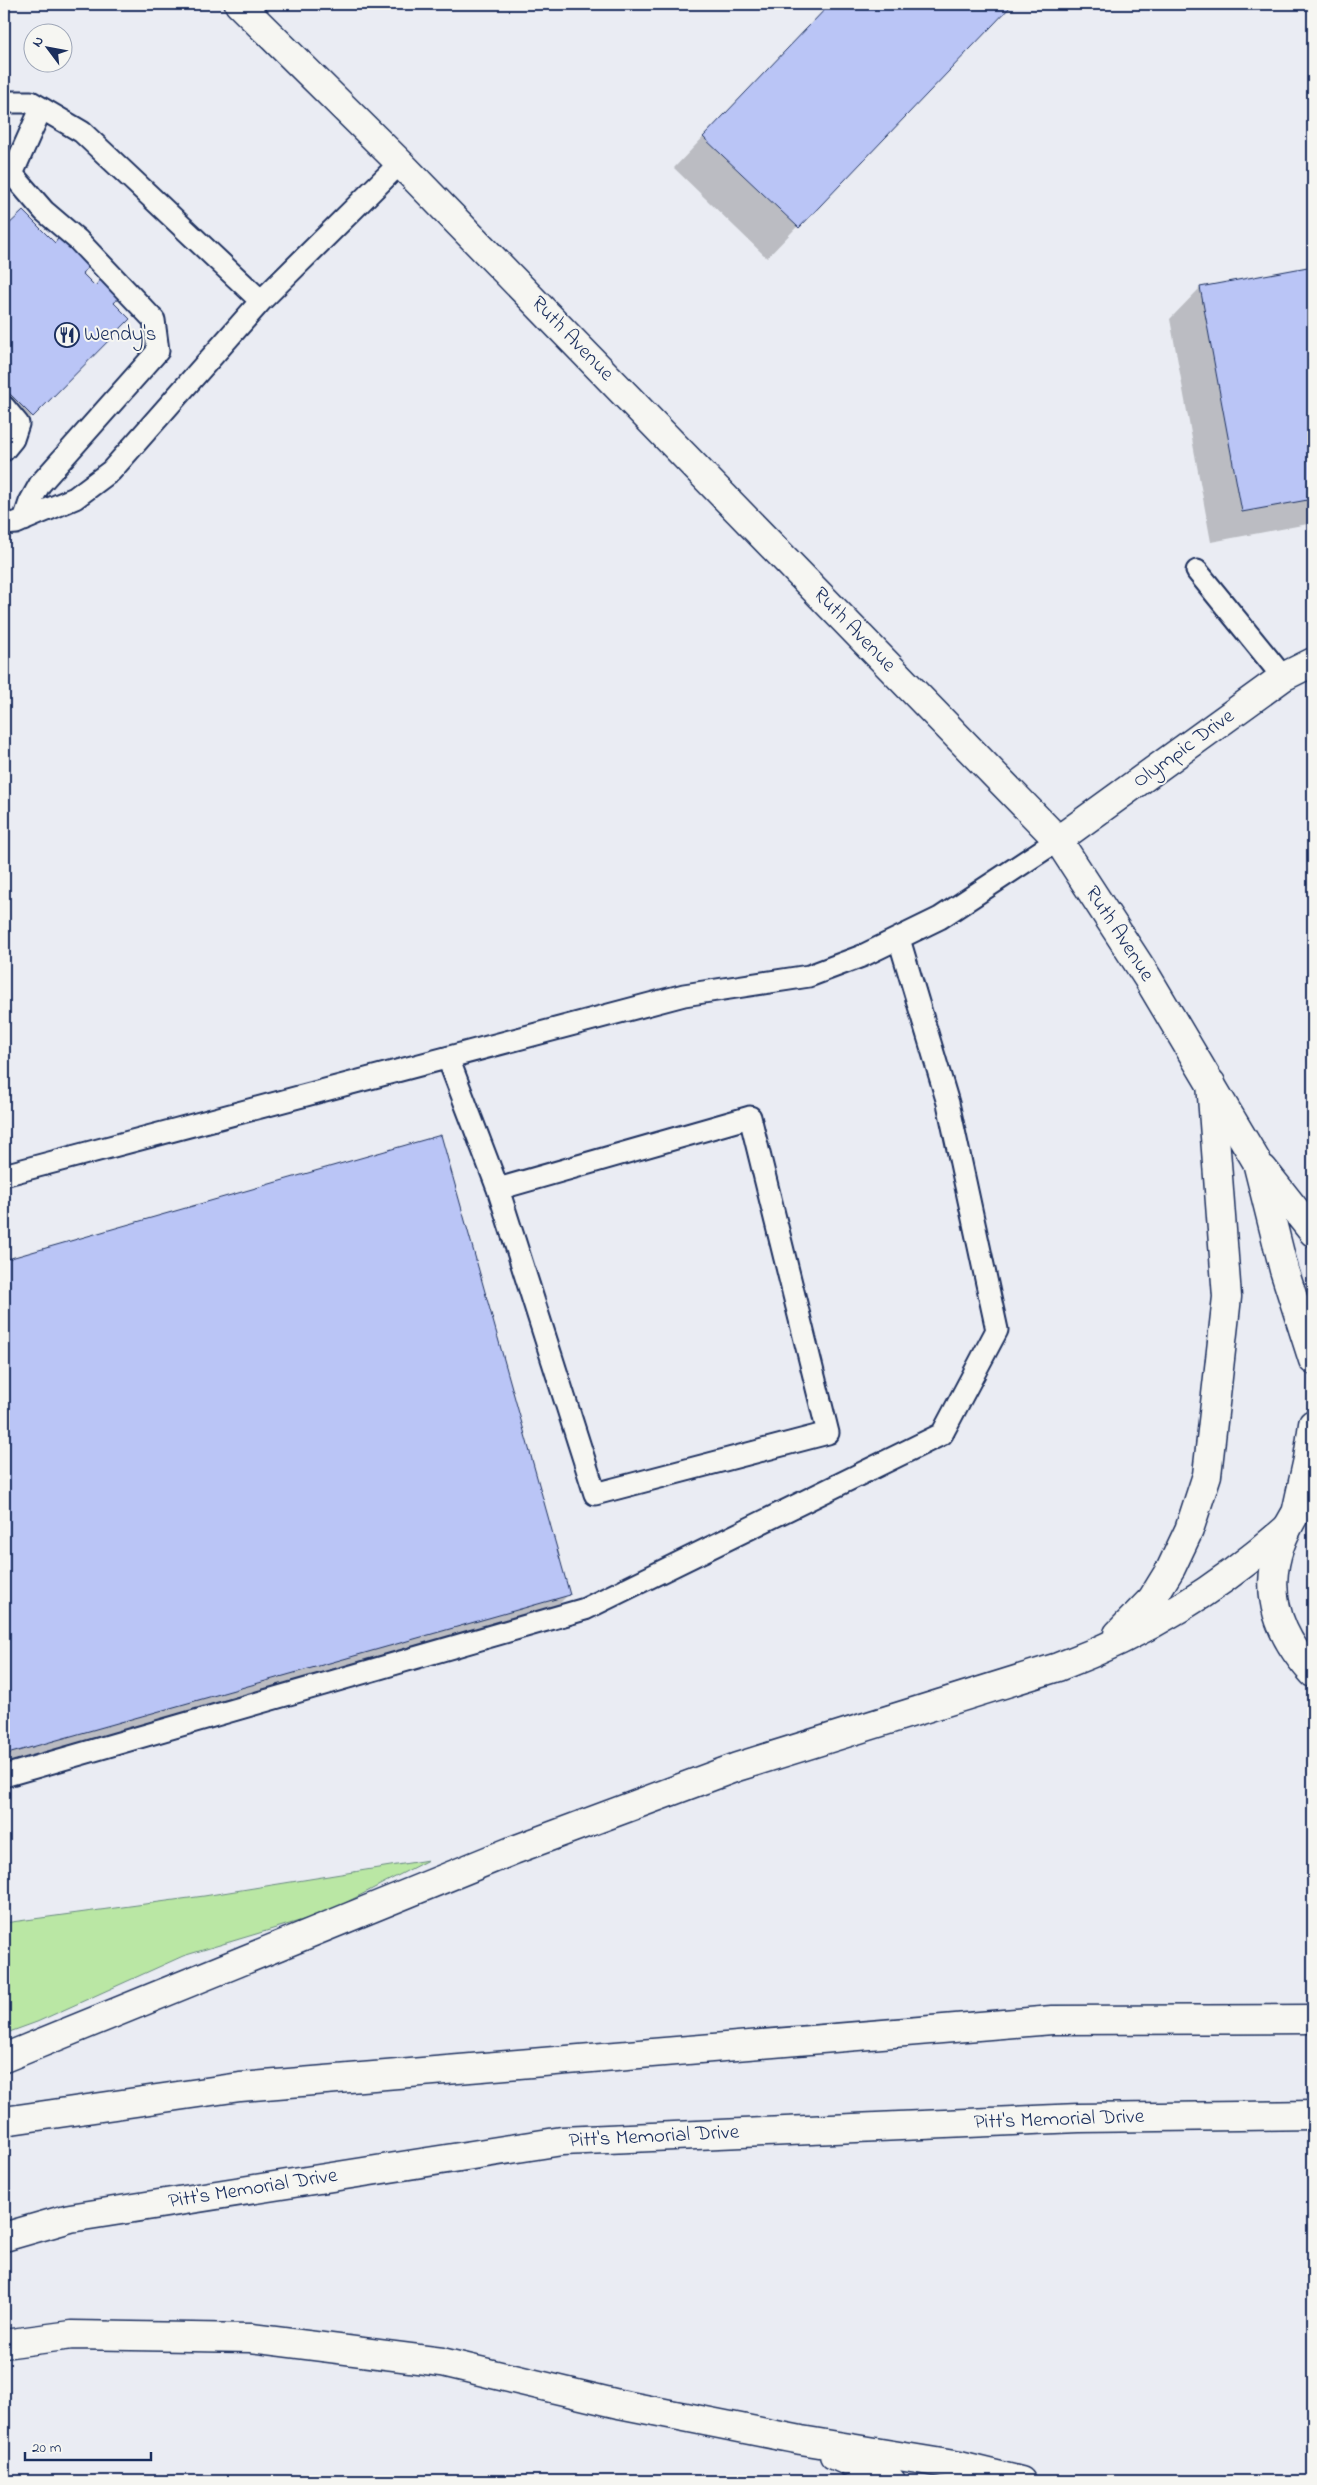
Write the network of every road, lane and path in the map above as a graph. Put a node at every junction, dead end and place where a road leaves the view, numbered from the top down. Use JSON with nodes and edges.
{"nodes":[{"id":1,"x":238,"y":4,"type":"edge"},
{"id":2,"x":4,"y":102,"type":"edge"},
{"id":3,"x":41,"y":109,"type":"junction"},
{"id":4,"x":400,"y":163,"type":"junction"},
{"id":5,"x":260,"y":301,"type":"junction"},
{"id":6,"x":4,"y":407,"type":"edge"},
{"id":7,"x":8,"y":444,"type":"edge"},
{"id":8,"x":24,"y":520,"type":"junction"},
{"id":9,"x":4,"y":524,"type":"edge"},
{"id":10,"x":1197,"y":571,"type":"dead end"},
{"id":11,"x":1313,"y":662,"type":"edge"},
{"id":12,"x":1283,"y":676,"type":"junction"},
{"id":13,"x":1058,"y":840,"type":"junction"},
{"id":14,"x":899,"y":939,"type":"junction"},
{"id":15,"x":448,"y":1058,"type":"junction"},
{"id":16,"x":1211,"y":1083,"type":"junction"},
{"id":17,"x":1257,"y":1162,"type":"junction"},
{"id":18,"x":4,"y":1176,"type":"edge"},
{"id":19,"x":498,"y":1189,"type":"junction"},
{"id":20,"x":1313,"y":1232,"type":"edge"},
{"id":21,"x":1313,"y":1360,"type":"edge"},
{"id":22,"x":1313,"y":1424,"type":"edge"},
{"id":23,"x":1299,"y":1509,"type":"edge"},
{"id":24,"x":1101,"y":1651,"type":"junction"},
{"id":25,"x":1304,"y":1663,"type":"edge"},
{"id":26,"x":1313,"y":1687,"type":"edge"},
{"id":27,"x":4,"y":1776,"type":"edge"},
{"id":28,"x":1313,"y":2019,"type":"edge"},
{"id":29,"x":4,"y":2058,"type":"edge"},
{"id":30,"x":1313,"y":2115,"type":"edge"},
{"id":31,"x":4,"y":2121,"type":"edge"},
{"id":32,"x":4,"y":2237,"type":"edge"},
{"id":33,"x":4,"y":2344,"type":"edge"},
{"id":34,"x":801,"y":2440,"type":"junction"},
{"id":35,"x":891,"y":2481,"type":"edge"},
{"id":36,"x":1021,"y":2481,"type":"edge"}],
"edges":[{"from":1,"to":4,"type":"main road","name":"Ruth Avenue"},
{"from":2,"to":3,"type":"lane"},
{"from":3,"to":5,"type":"lane"},
{"from":3,"to":8,"type":"lane"},
{"from":4,"to":5,"type":"lane"},
{"from":4,"to":13,"type":"main road","name":"Ruth Avenue"},
{"from":5,"to":8,"type":"lane"},
{"from":6,"to":7,"type":"lane"},
{"from":8,"to":9,"type":"lane"},
{"from":10,"to":12,"type":"lane"},
{"from":11,"to":12,"type":"main road","name":"Olympic Drive"},
{"from":12,"to":13,"type":"main road","name":"Olympic Drive"},
{"from":13,"to":14,"type":"lane"},
{"from":13,"to":16,"type":"main road","name":"Ruth Avenue"},
{"from":14,"to":15,"type":"lane"},
{"from":14,"to":27,"type":"lane"},
{"from":15,"to":18,"type":"lane"},
{"from":15,"to":19,"type":"lane"},
{"from":16,"to":17,"type":"main road","name":"Ruth Avenue"},
{"from":16,"to":24,"type":"main road"},
{"from":17,"to":20,"type":"main road"},
{"from":17,"to":21,"type":"main road","name":"Ruth Avenue"},
{"from":19,"to":19,"type":"lane"},
{"from":22,"to":23,"type":"main road"},
{"from":23,"to":24,"type":"main road"},
{"from":23,"to":25,"type":"main road"},
{"from":24,"to":29,"type":"main road"},
{"from":25,"to":26,"type":"main road"},
{"from":28,"to":31,"type":"main road"},
{"from":30,"to":32,"type":"main road","name":"Pitt's Memorial Drive"},
{"from":33,"to":34,"type":"main road"},
{"from":34,"to":35,"type":"main road"},
{"from":34,"to":36,"type":"main road"}]}
